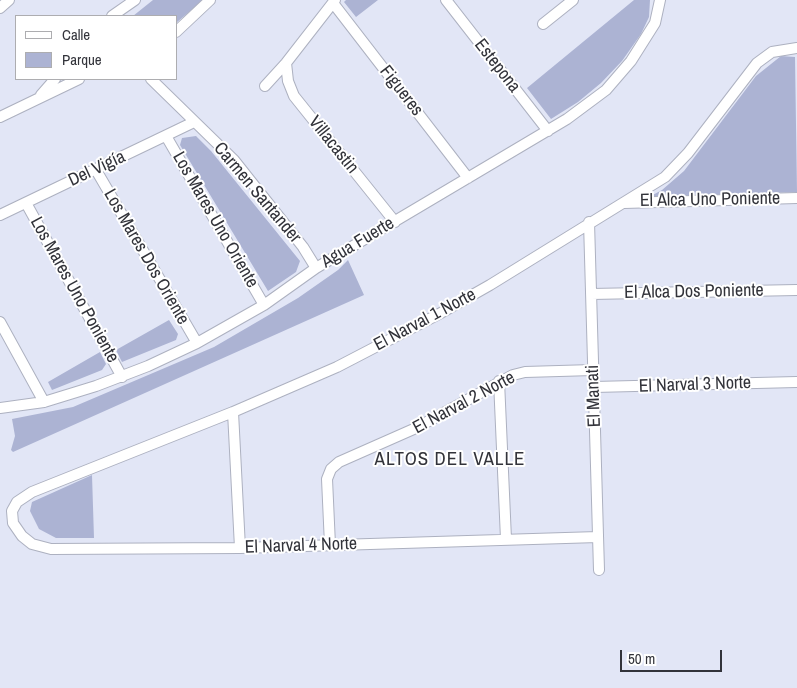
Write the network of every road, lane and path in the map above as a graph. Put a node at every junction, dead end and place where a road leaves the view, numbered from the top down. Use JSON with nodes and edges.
{"nodes":[{"id":1,"x":9,"y":0,"type":"edge"},
{"id":2,"x":135,"y":0,"type":"edge"},
{"id":3,"x":210,"y":0,"type":"edge"},
{"id":4,"x":446,"y":0,"type":"edge"},
{"id":5,"x":573,"y":0,"type":"edge"},
{"id":6,"x":660,"y":0,"type":"edge"},
{"id":7,"x":334,"y":2,"type":"edge"},
{"id":8,"x":0,"y":8,"type":"edge"},
{"id":9,"x":113,"y":15,"type":"edge"},
{"id":10,"x":543,"y":24,"type":"dead end"},
{"id":11,"x":178,"y":30,"type":"edge"},
{"id":12,"x":797,"y":48,"type":"edge"},
{"id":13,"x":286,"y":63,"type":"junction"},
{"id":14,"x":55,"y":80,"type":"edge"},
{"id":15,"x":77,"y":80,"type":"edge"},
{"id":16,"x":152,"y":80,"type":"edge"},
{"id":17,"x":265,"y":86,"type":"dead end"},
{"id":18,"x":37,"y":100,"type":"junction"},
{"id":19,"x":0,"y":117,"type":"edge"},
{"id":20,"x":194,"y":122,"type":"junction"},
{"id":21,"x":548,"y":131,"type":"junction"},
{"id":22,"x":166,"y":136,"type":"junction"},
{"id":23,"x":96,"y":170,"type":"junction"},
{"id":24,"x":468,"y":178,"type":"junction"},
{"id":25,"x":797,"y":198,"type":"edge"},
{"id":26,"x":26,"y":203,"type":"junction"},
{"id":27,"x":622,"y":203,"type":"junction"},
{"id":28,"x":0,"y":215,"type":"edge"},
{"id":29,"x":395,"y":222,"type":"junction"},
{"id":30,"x":589,"y":222,"type":"junction"},
{"id":31,"x":316,"y":268,"type":"junction"},
{"id":32,"x":797,"y":290,"type":"edge"},
{"id":33,"x":591,"y":294,"type":"junction"},
{"id":34,"x":264,"y":304,"type":"junction"},
{"id":35,"x":0,"y":322,"type":"edge"},
{"id":36,"x":197,"y":343,"type":"junction"},
{"id":37,"x":593,"y":370,"type":"junction"},
{"id":38,"x":122,"y":377,"type":"junction"},
{"id":39,"x":499,"y":381,"type":"junction"},
{"id":40,"x":797,"y":382,"type":"edge"},
{"id":41,"x":594,"y":387,"type":"junction"},
{"id":42,"x":44,"y":402,"type":"junction"},
{"id":43,"x":0,"y":408,"type":"edge"},
{"id":44,"x":233,"y":412,"type":"junction"},
{"id":45,"x":14,"y":523,"type":"joint"},
{"id":46,"x":598,"y":537,"type":"junction"},
{"id":47,"x":506,"y":540,"type":"junction"},
{"id":48,"x":330,"y":545,"type":"junction"},
{"id":49,"x":240,"y":548,"type":"junction"},
{"id":50,"x":598,"y":570,"type":"dead end"}],
"edges":[{"from":1,"to":8,"type":"street"},
{"from":2,"to":9,"type":"street"},
{"from":3,"to":11,"type":"street"},
{"from":4,"to":21,"type":"street","name":"Estepona"},
{"from":5,"to":10,"type":"street"},
{"from":6,"to":21,"type":"street","name":"Agua Fuerte"},
{"from":7,"to":13,"type":"street"},
{"from":7,"to":24,"type":"street","name":"Figueres"},
{"from":12,"to":27,"type":"street","name":"El Narval 1 Norte"},
{"from":13,"to":17,"type":"street"},
{"from":13,"to":29,"type":"street","name":"Villacastin"},
{"from":14,"to":18,"type":"street"},
{"from":15,"to":18,"type":"street"},
{"from":16,"to":20,"type":"street","name":"Carmen Santander"},
{"from":18,"to":19,"type":"street"},
{"from":20,"to":22,"type":"street","name":"Del Vigía"},
{"from":20,"to":31,"type":"street","name":"Carmen Santander"},
{"from":21,"to":24,"type":"street","name":"Agua Fuerte"},
{"from":22,"to":23,"type":"street","name":"Del Vigía"},
{"from":22,"to":34,"type":"street","name":"Los Mares Uno Oriente"},
{"from":23,"to":26,"type":"street","name":"Del Vigía"},
{"from":23,"to":36,"type":"street","name":"Los Mares Dos Oriente"},
{"from":24,"to":29,"type":"street","name":"Agua Fuerte"},
{"from":25,"to":27,"type":"street","name":"El Alca Uno Poniente"},
{"from":26,"to":28,"type":"street","name":"Del Vigía"},
{"from":26,"to":38,"type":"street","name":"Los Mares Uno Poniente"},
{"from":27,"to":30,"type":"street","name":"El Narval 1 Norte"},
{"from":29,"to":31,"type":"street","name":"Agua Fuerte"},
{"from":30,"to":33,"type":"street","name":"El Manati"},
{"from":30,"to":44,"type":"street","name":"El Narval 1 Norte"},
{"from":31,"to":34,"type":"street","name":"Agua Fuerte"},
{"from":32,"to":33,"type":"street","name":"El Alca Dos Poniente"},
{"from":33,"to":37,"type":"street","name":"El Manati"},
{"from":34,"to":36,"type":"street","name":"Agua Fuerte"},
{"from":35,"to":42,"type":"street"},
{"from":36,"to":38,"type":"street","name":"Agua Fuerte"},
{"from":37,"to":39,"type":"street","name":"El Narval 2 Norte"},
{"from":37,"to":41,"type":"street","name":"El Manati"},
{"from":38,"to":42,"type":"street","name":"Agua Fuerte"},
{"from":39,"to":47,"type":"street"},
{"from":39,"to":48,"type":"street","name":"El Narval 2 Norte"},
{"from":40,"to":41,"type":"street","name":"El Narval 3 Norte"},
{"from":41,"to":46,"type":"street","name":"El Manati"},
{"from":42,"to":43,"type":"street","name":"Agua Fuerte"},
{"from":44,"to":45,"type":"street","name":"El Narval 1 Norte"},
{"from":44,"to":49,"type":"street"},
{"from":45,"to":49,"type":"street","name":"El Narval 4 Norte"},
{"from":46,"to":47,"type":"street","name":"El Narval 4 Norte"},
{"from":46,"to":50,"type":"street","name":"El Manati"},
{"from":47,"to":48,"type":"street","name":"El Narval 4 Norte"},
{"from":48,"to":49,"type":"street","name":"El Narval 4 Norte"}]}
